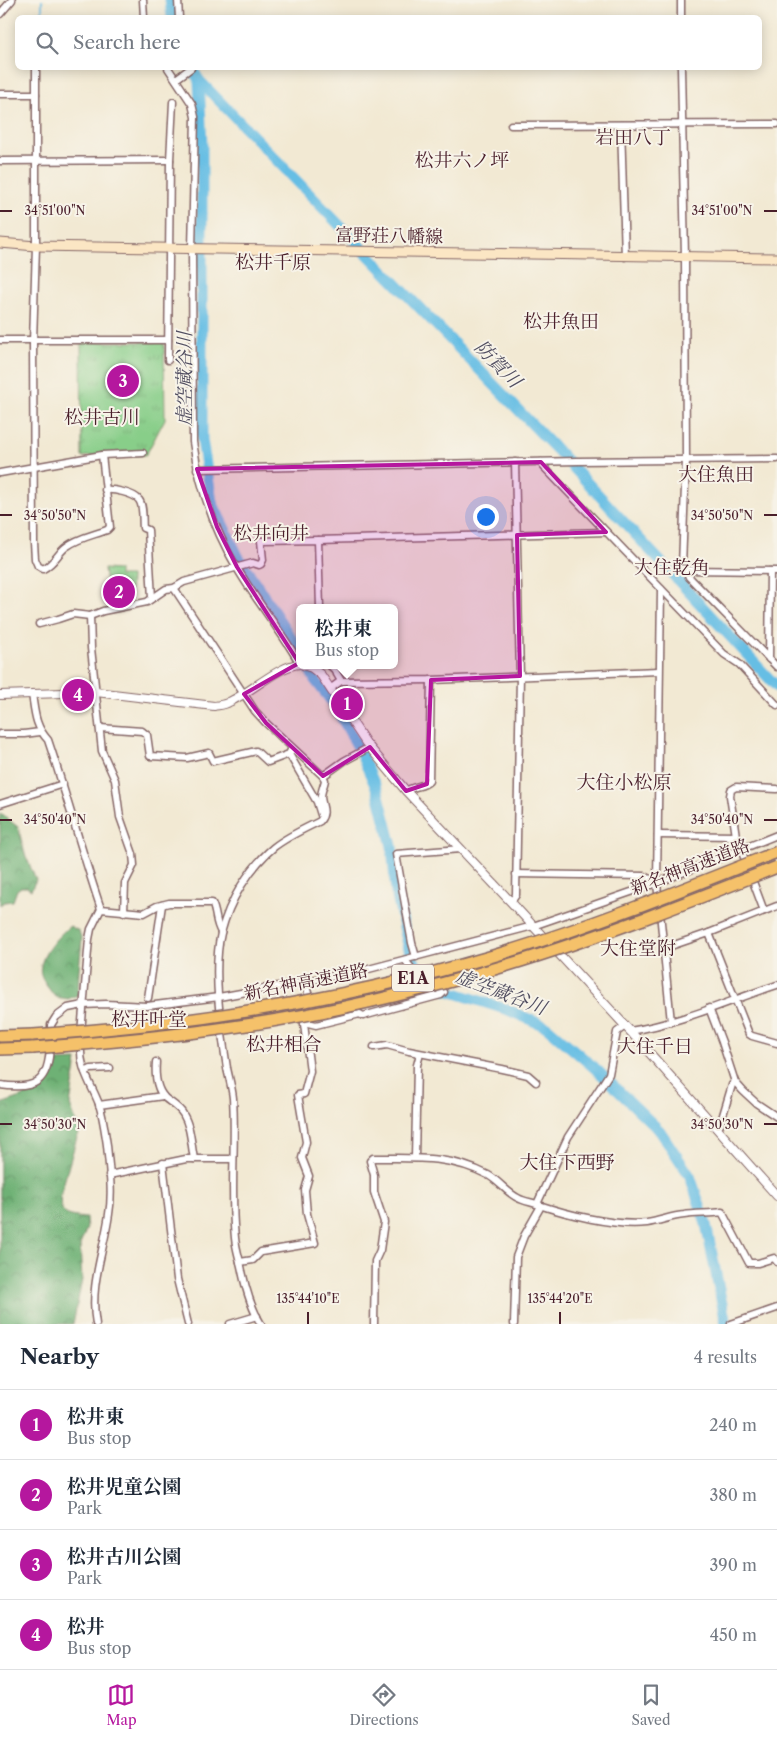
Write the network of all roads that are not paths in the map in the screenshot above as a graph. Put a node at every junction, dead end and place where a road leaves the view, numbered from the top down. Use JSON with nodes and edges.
{"nodes":[{"id":1,"x":12,"y":0,"type":"edge"},
{"id":2,"x":143,"y":0,"type":"edge"},
{"id":3,"x":178,"y":0,"type":"edge"},
{"id":4,"x":681,"y":0,"type":"edge"},
{"id":5,"x":0,"y":14,"type":"edge"},
{"id":6,"x":144,"y":15,"type":"edge"},
{"id":7,"x":179,"y":15,"type":"edge"},
{"id":8,"x":681,"y":15,"type":"edge"},
{"id":9,"x":36,"y":70,"type":"edge"},
{"id":10,"x":169,"y":70,"type":"edge"},
{"id":11,"x":188,"y":70,"type":"edge"},
{"id":12,"x":681,"y":70,"type":"edge"},
{"id":13,"x":176,"y":80,"type":"junction"},
{"id":14,"x":0,"y":94,"type":"edge"},
{"id":15,"x":36,"y":94,"type":"junction"},
{"id":16,"x":173,"y":102,"type":"dead end"},
{"id":17,"x":621,"y":124,"type":"junction"},
{"id":18,"x":682,"y":124,"type":"junction"},
{"id":19,"x":777,"y":124,"type":"edge"},
{"id":20,"x":511,"y":125,"type":"dead end"},
{"id":21,"x":36,"y":160,"type":"junction"},
{"id":22,"x":170,"y":160,"type":"junction"},
{"id":23,"x":0,"y":161,"type":"edge"},
{"id":24,"x":0,"y":243,"type":"edge"},
{"id":25,"x":36,"y":246,"type":"junction"},
{"id":26,"x":169,"y":249,"type":"junction"},
{"id":27,"x":198,"y":249,"type":"junction"},
{"id":28,"x":624,"y":257,"type":"junction"},
{"id":29,"x":685,"y":257,"type":"junction"},
{"id":30,"x":777,"y":258,"type":"edge"},
{"id":31,"x":0,"y":340,"type":"edge"},
{"id":32,"x":33,"y":340,"type":"junction"},
{"id":33,"x":168,"y":340,"type":"junction"},
{"id":34,"x":168,"y":360,"type":"dead end"},
{"id":35,"x":143,"y":453,"type":"dead end"},
{"id":36,"x":102,"y":455,"type":"junction"},
{"id":37,"x":777,"y":459,"type":"edge"},
{"id":38,"x":686,"y":460,"type":"junction"},
{"id":39,"x":515,"y":462,"type":"junction"},
{"id":40,"x":541,"y":462,"type":"junction"},
{"id":41,"x":34,"y":467,"type":"junction"},
{"id":42,"x":197,"y":468,"type":"junction"},
{"id":43,"x":0,"y":473,"type":"edge"},
{"id":44,"x":105,"y":490,"type":"junction"},
{"id":45,"x":606,"y":532,"type":"junction"},
{"id":46,"x":517,"y":535,"type":"junction"},
{"id":47,"x":318,"y":540,"type":"junction"},
{"id":48,"x":237,"y":567,"type":"junction"},
{"id":49,"x":682,"y":568,"type":"junction"},
{"id":50,"x":774,"y":571,"type":"edge"},
{"id":51,"x":174,"y":588,"type":"junction"},
{"id":52,"x":662,"y":589,"type":"junction"},
{"id":53,"x":152,"y":598,"type":"junction"},
{"id":54,"x":320,"y":604,"type":"edge"},
{"id":55,"x":90,"y":616,"type":"junction"},
{"id":56,"x":39,"y":624,"type":"dead end"},
{"id":57,"x":296,"y":657,"type":"edge"},
{"id":58,"x":770,"y":659,"type":"junction"},
{"id":59,"x":296,"y":664,"type":"edge"},
{"id":60,"x":777,"y":667,"type":"edge"},
{"id":61,"x":313,"y":669,"type":"edge"},
{"id":62,"x":335,"y":669,"type":"edge"},
{"id":63,"x":659,"y":671,"type":"junction"},
{"id":64,"x":520,"y":676,"type":"junction"},
{"id":65,"x":431,"y":680,"type":"junction"},
{"id":66,"x":342,"y":681,"type":"junction"},
{"id":67,"x":330,"y":689,"type":"junction"},
{"id":68,"x":96,"y":692,"type":"junction"},
{"id":69,"x":32,"y":694,"type":"junction"},
{"id":70,"x":244,"y":694,"type":"junction"},
{"id":71,"x":0,"y":695,"type":"edge"},
{"id":72,"x":777,"y":705,"type":"edge"},
{"id":73,"x":100,"y":728,"type":"junction"},
{"id":74,"x":40,"y":732,"type":"junction"},
{"id":75,"x":0,"y":734,"type":"edge"},
{"id":76,"x":370,"y":747,"type":"junction"},
{"id":77,"x":291,"y":751,"type":"junction"},
{"id":78,"x":323,"y":776,"type":"junction"},
{"id":79,"x":63,"y":784,"type":"junction"},
{"id":80,"x":777,"y":789,"type":"edge"},
{"id":81,"x":406,"y":791,"type":"junction"},
{"id":82,"x":0,"y":804,"type":"edge"},
{"id":83,"x":323,"y":818,"type":"junction"},
{"id":84,"x":658,"y":835,"type":"junction"},
{"id":85,"x":777,"y":835,"type":"edge"},
{"id":86,"x":736,"y":836,"type":"junction"},
{"id":87,"x":461,"y":849,"type":"junction"},
{"id":88,"x":741,"y":850,"type":"junction"},
{"id":89,"x":777,"y":852,"type":"edge"},
{"id":90,"x":777,"y":867,"type":"edge"},
{"id":91,"x":516,"y":874,"type":"junction"},
{"id":92,"x":657,"y":883,"type":"junction"},
{"id":93,"x":511,"y":902,"type":"junction"},
{"id":94,"x":162,"y":905,"type":"junction"},
{"id":95,"x":777,"y":906,"type":"edge"},
{"id":96,"x":100,"y":909,"type":"junction"},
{"id":97,"x":764,"y":911,"type":"junction"},
{"id":98,"x":124,"y":912,"type":"junction"},
{"id":99,"x":533,"y":926,"type":"junction"},
{"id":100,"x":221,"y":932,"type":"junction"},
{"id":101,"x":709,"y":933,"type":"junction"},
{"id":102,"x":665,"y":948,"type":"junction"},
{"id":103,"x":416,"y":957,"type":"junction"},
{"id":104,"x":405,"y":960,"type":"junction"},
{"id":105,"x":305,"y":982,"type":"junction"},
{"id":106,"x":777,"y":985,"type":"edge"},
{"id":107,"x":219,"y":997,"type":"junction"},
{"id":108,"x":148,"y":998,"type":"dead end"},
{"id":109,"x":343,"y":998,"type":"dead end"},
{"id":110,"x":736,"y":998,"type":"junction"},
{"id":111,"x":83,"y":1005,"type":"junction"},
{"id":112,"x":709,"y":1008,"type":"junction"},
{"id":113,"x":347,"y":1017,"type":"junction"},
{"id":114,"x":304,"y":1022,"type":"junction"},
{"id":115,"x":671,"y":1022,"type":"junction"},
{"id":116,"x":628,"y":1028,"type":"junction"},
{"id":117,"x":0,"y":1036,"type":"edge"},
{"id":118,"x":777,"y":1043,"type":"edge"},
{"id":119,"x":374,"y":1047,"type":"dead end"},
{"id":120,"x":0,"y":1049,"type":"edge"},
{"id":121,"x":420,"y":1054,"type":"junction"},
{"id":122,"x":156,"y":1062,"type":"dead end"},
{"id":123,"x":110,"y":1068,"type":"dead end"},
{"id":124,"x":85,"y":1072,"type":"junction"},
{"id":125,"x":536,"y":1082,"type":"dead end"},
{"id":126,"x":735,"y":1082,"type":"junction"},
{"id":127,"x":0,"y":1085,"type":"edge"},
{"id":128,"x":163,"y":1096,"type":"junction"},
{"id":129,"x":99,"y":1105,"type":"junction"},
{"id":130,"x":777,"y":1117,"type":"edge"},
{"id":131,"x":717,"y":1129,"type":"junction"},
{"id":132,"x":415,"y":1158,"type":"junction"},
{"id":133,"x":194,"y":1159,"type":"junction"},
{"id":134,"x":233,"y":1159,"type":"junction"},
{"id":135,"x":163,"y":1163,"type":"junction"},
{"id":136,"x":110,"y":1175,"type":"junction"},
{"id":137,"x":777,"y":1196,"type":"edge"},
{"id":138,"x":539,"y":1205,"type":"junction"},
{"id":139,"x":777,"y":1250,"type":"edge"},
{"id":140,"x":776,"y":1260,"type":"edge"},
{"id":141,"x":240,"y":1262,"type":"junction"},
{"id":142,"x":777,"y":1308,"type":"edge"},
{"id":143,"x":256,"y":1316,"type":"junction"},
{"id":144,"x":96,"y":1324,"type":"edge"},
{"id":145,"x":188,"y":1324,"type":"edge"},
{"id":146,"x":230,"y":1324,"type":"edge"},
{"id":147,"x":261,"y":1324,"type":"edge"},
{"id":148,"x":374,"y":1324,"type":"edge"},
{"id":149,"x":514,"y":1324,"type":"edge"},
{"id":150,"x":731,"y":1324,"type":"edge"}],
"edges":[{"from":1,"to":5,"type":"street"},
{"from":2,"to":6,"type":"street"},
{"from":3,"to":7,"type":"street"},
{"from":4,"to":8,"type":"street"},
{"from":9,"to":15,"type":"street"},
{"from":10,"to":13,"type":"street"},
{"from":11,"to":13,"type":"street"},
{"from":12,"to":18,"type":"street"},
{"from":13,"to":27,"type":"street"},
{"from":14,"to":15,"type":"street"},
{"from":15,"to":21,"type":"street"},
{"from":16,"to":22,"type":"street"},
{"from":17,"to":18,"type":"street"},
{"from":17,"to":20,"type":"street"},
{"from":17,"to":28,"type":"street"},
{"from":18,"to":19,"type":"street"},
{"from":18,"to":29,"type":"street"},
{"from":21,"to":22,"type":"street"},
{"from":21,"to":23,"type":"street"},
{"from":21,"to":25,"type":"street"},
{"from":22,"to":26,"type":"street"},
{"from":24,"to":25,"type":"main road","name":"富野荘八幡線"},
{"from":25,"to":26,"type":"main road","name":"富野荘八幡線"},
{"from":25,"to":32,"type":"street"},
{"from":26,"to":27,"type":"main road","name":"富野荘八幡線"},
{"from":26,"to":33,"type":"street"},
{"from":27,"to":28,"type":"main road","name":"富野荘八幡線"},
{"from":27,"to":42,"type":"street"},
{"from":28,"to":29,"type":"main road","name":"富野荘八幡線"},
{"from":29,"to":30,"type":"main road","name":"富野荘八幡線"},
{"from":29,"to":38,"type":"street"},
{"from":31,"to":32,"type":"street"},
{"from":32,"to":33,"type":"street"},
{"from":32,"to":41,"type":"street"},
{"from":33,"to":34,"type":"street"},
{"from":35,"to":36,"type":"street"},
{"from":36,"to":41,"type":"street"},
{"from":36,"to":44,"type":"street"},
{"from":37,"to":38,"type":"street"},
{"from":38,"to":40,"type":"street"},
{"from":38,"to":49,"type":"street"},
{"from":39,"to":40,"type":"street"},
{"from":39,"to":42,"type":"street"},
{"from":39,"to":46,"type":"street"},
{"from":40,"to":45,"type":"street"},
{"from":41,"to":43,"type":"street"},
{"from":41,"to":44,"type":"street"},
{"from":42,"to":48,"type":"street"},
{"from":44,"to":53,"type":"street"},
{"from":45,"to":46,"type":"street"},
{"from":45,"to":52,"type":"street"},
{"from":46,"to":47,"type":"street"},
{"from":46,"to":64,"type":"street"},
{"from":47,"to":48,"type":"street"},
{"from":47,"to":54,"type":"street"},
{"from":48,"to":51,"type":"street"},
{"from":48,"to":57,"type":"street"},
{"from":49,"to":50,"type":"street"},
{"from":49,"to":58,"type":"street"},
{"from":50,"to":58,"type":"street"},
{"from":51,"to":53,"type":"street"},
{"from":51,"to":70,"type":"street"},
{"from":52,"to":63,"type":"street"},
{"from":52,"to":72,"type":"street"},
{"from":53,"to":55,"type":"street"},
{"from":55,"to":56,"type":"street"},
{"from":55,"to":68,"type":"street"},
{"from":58,"to":60,"type":"street"},
{"from":59,"to":70,"type":"street"},
{"from":61,"to":67,"type":"street"},
{"from":62,"to":66,"type":"street"},
{"from":63,"to":64,"type":"street"},
{"from":63,"to":84,"type":"street"},
{"from":64,"to":65,"type":"street"},
{"from":64,"to":91,"type":"street"},
{"from":65,"to":66,"type":"street"},
{"from":65,"to":81,"type":"street"},
{"from":66,"to":67,"type":"street"},
{"from":67,"to":76,"type":"street"},
{"from":68,"to":69,"type":"street"},
{"from":68,"to":70,"type":"street"},
{"from":68,"to":73,"type":"street"},
{"from":69,"to":71,"type":"street"},
{"from":69,"to":74,"type":"street"},
{"from":70,"to":77,"type":"street"},
{"from":73,"to":77,"type":"street"},
{"from":73,"to":98,"type":"street"},
{"from":74,"to":75,"type":"street"},
{"from":74,"to":79,"type":"street"},
{"from":76,"to":78,"type":"street"},
{"from":76,"to":81,"type":"street"},
{"from":77,"to":78,"type":"street"},
{"from":77,"to":83,"type":"street"},
{"from":78,"to":83,"type":"street"},
{"from":79,"to":82,"type":"street"},
{"from":79,"to":96,"type":"street"},
{"from":80,"to":86,"type":"street"},
{"from":81,"to":87,"type":"street"},
{"from":83,"to":100,"type":"street"},
{"from":84,"to":86,"type":"street"},
{"from":84,"to":92,"type":"street"},
{"from":85,"to":88,"type":"street"},
{"from":86,"to":88,"type":"street"},
{"from":87,"to":93,"type":"street"},
{"from":87,"to":103,"type":"street"},
{"from":88,"to":92,"type":"street"},
{"from":88,"to":97,"type":"street"},
{"from":89,"to":117,"type":"highway","name":"新名神高速道路","number":"E1A","bridge":true},
{"from":90,"to":120,"type":"highway","name":"新名神高速道路","number":"E1A","bridge":true},
{"from":91,"to":92,"type":"street"},
{"from":91,"to":93,"type":"street"},
{"from":92,"to":99,"type":"street"},
{"from":92,"to":102,"type":"street"},
{"from":93,"to":99,"type":"street"},
{"from":94,"to":98,"type":"street"},
{"from":94,"to":100,"type":"street"},
{"from":94,"to":108,"type":"street"},
{"from":95,"to":97,"type":"street"},
{"from":96,"to":98,"type":"street"},
{"from":96,"to":111,"type":"street"},
{"from":97,"to":101,"type":"street"},
{"from":99,"to":103,"type":"street"},
{"from":99,"to":116,"type":"street"},
{"from":100,"to":107,"type":"street"},
{"from":101,"to":102,"type":"street"},
{"from":101,"to":110,"type":"street"},
{"from":102,"to":115,"type":"street"},
{"from":103,"to":104,"type":"street"},
{"from":104,"to":105,"type":"street"},
{"from":104,"to":113,"type":"street"},
{"from":105,"to":107,"type":"street"},
{"from":105,"to":114,"type":"street"},
{"from":106,"to":110,"type":"street"},
{"from":107,"to":111,"type":"street"},
{"from":107,"to":134,"type":"street"},
{"from":109,"to":113,"type":"street"},
{"from":110,"to":112,"type":"street"},
{"from":110,"to":118,"type":"street"},
{"from":111,"to":124,"type":"street"},
{"from":111,"to":127,"type":"street"},
{"from":112,"to":115,"type":"street"},
{"from":112,"to":126,"type":"street"},
{"from":113,"to":114,"type":"street"},
{"from":114,"to":141,"type":"street"},
{"from":115,"to":116,"type":"street"},
{"from":116,"to":131,"type":"street"},
{"from":116,"to":138,"type":"street"},
{"from":119,"to":121,"type":"street"},
{"from":121,"to":125,"type":"street"},
{"from":121,"to":132,"type":"street"},
{"from":122,"to":128,"type":"street"},
{"from":123,"to":124,"type":"street"},
{"from":124,"to":129,"type":"street"},
{"from":126,"to":130,"type":"street"},
{"from":126,"to":131,"type":"street"},
{"from":128,"to":129,"type":"street"},
{"from":128,"to":133,"type":"street"},
{"from":129,"to":136,"type":"street"},
{"from":131,"to":137,"type":"street"},
{"from":132,"to":138,"type":"street"},
{"from":132,"to":148,"type":"street"},
{"from":133,"to":134,"type":"street"},
{"from":133,"to":135,"type":"street"},
{"from":134,"to":141,"type":"street"},
{"from":135,"to":136,"type":"street"},
{"from":135,"to":145,"type":"street"},
{"from":136,"to":144,"type":"street"},
{"from":138,"to":140,"type":"street"},
{"from":138,"to":149,"type":"street"},
{"from":139,"to":140,"type":"street"},
{"from":141,"to":143,"type":"street"},
{"from":142,"to":150,"type":"street"},
{"from":143,"to":146,"type":"street"},
{"from":143,"to":147,"type":"street"}]}
